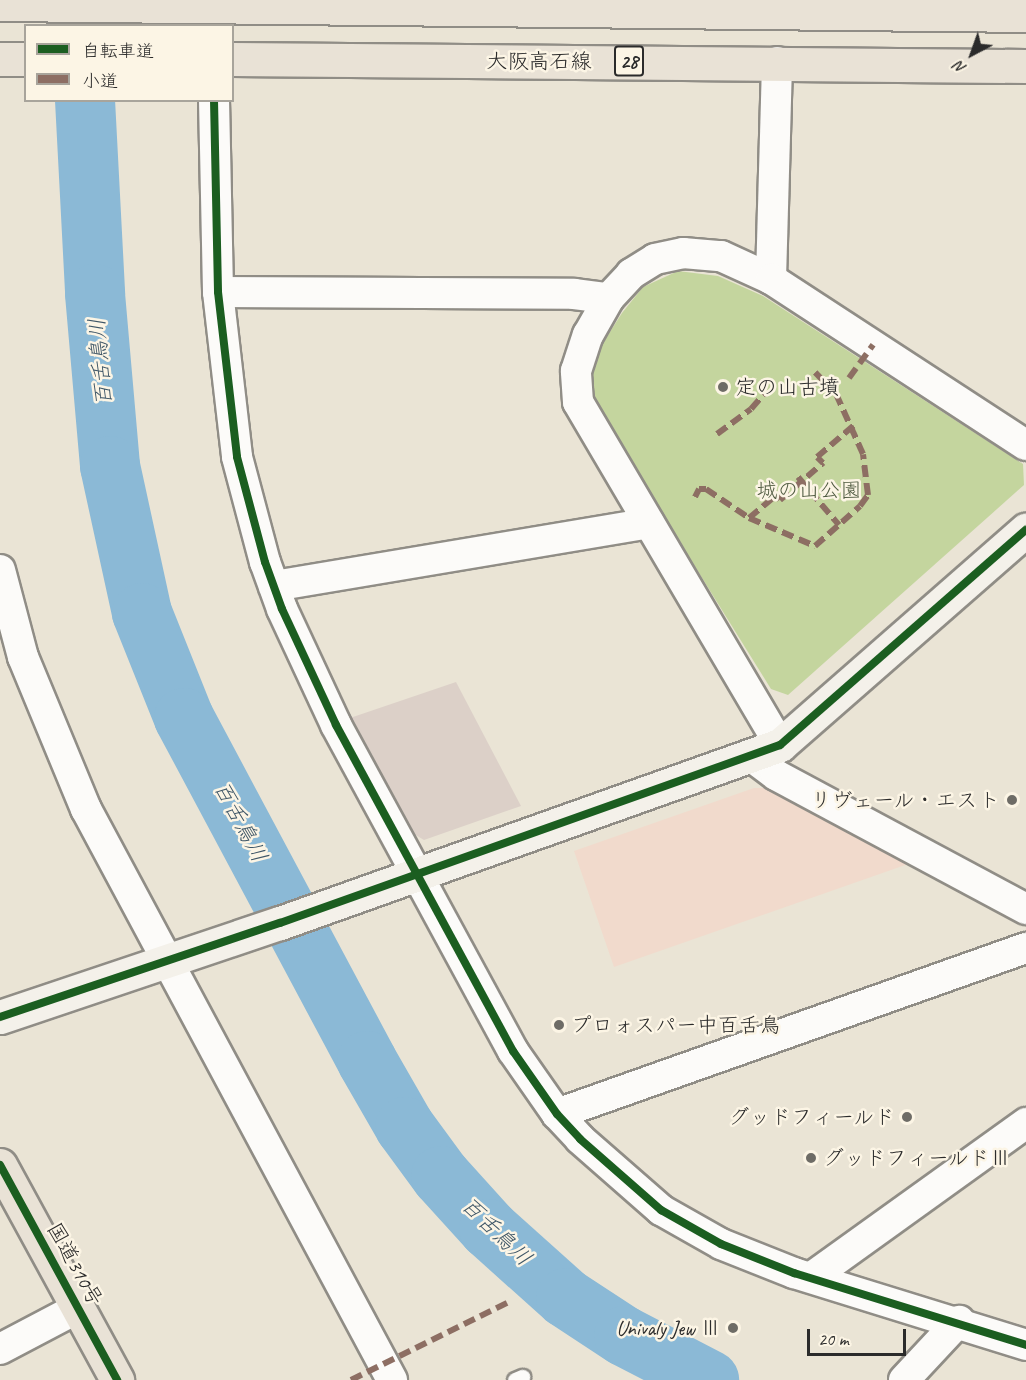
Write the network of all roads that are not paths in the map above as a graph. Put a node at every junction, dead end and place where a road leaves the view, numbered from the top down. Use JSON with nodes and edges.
{"nodes":[{"id":1,"x":208,"y":3,"type":"edge"},
{"id":2,"x":0,"y":4,"type":"edge"},
{"id":3,"x":769,"y":6,"type":"edge"},
{"id":4,"x":1026,"y":15,"type":"edge"},
{"id":5,"x":0,"y":59,"type":"edge"},
{"id":6,"x":24,"y":59,"type":"edge"},
{"id":7,"x":234,"y":59,"type":"edge"},
{"id":8,"x":777,"y":62,"type":"junction"},
{"id":9,"x":1026,"y":66,"type":"edge"},
{"id":10,"x":214,"y":102,"type":"edge"},
{"id":11,"x":771,"y":279,"type":"junction"},
{"id":12,"x":218,"y":292,"type":"junction"},
{"id":13,"x":609,"y":298,"type":"junction"},
{"id":14,"x":1026,"y":445,"type":"edge"},
{"id":15,"x":649,"y":523,"type":"junction"},
{"id":16,"x":1026,"y":530,"type":"edge"},
{"id":17,"x":0,"y":570,"type":"edge"},
{"id":18,"x":274,"y":586,"type":"junction"},
{"id":19,"x":766,"y":751,"type":"junction"},
{"id":20,"x":415,"y":875,"type":"junction"},
{"id":21,"x":1026,"y":909,"type":"edge"},
{"id":22,"x":1026,"y":948,"type":"edge"},
{"id":23,"x":165,"y":962,"type":"junction"},
{"id":24,"x":0,"y":1017,"type":"edge"},
{"id":25,"x":557,"y":1114,"type":"junction"},
{"id":26,"x":1026,"y":1123,"type":"edge"},
{"id":27,"x":0,"y":1165,"type":"edge"},
{"id":28,"x":812,"y":1277,"type":"junction"},
{"id":29,"x":78,"y":1308,"type":"junction"},
{"id":30,"x":959,"y":1321,"type":"junction"},
{"id":31,"x":1026,"y":1345,"type":"edge"},
{"id":32,"x":0,"y":1349,"type":"edge"},
{"id":33,"x":117,"y":1380,"type":"edge"},
{"id":34,"x":392,"y":1380,"type":"edge"},
{"id":35,"x":904,"y":1380,"type":"edge"}],
"edges":[{"from":1,"to":2,"type":"main road"},
{"from":1,"to":3,"type":"main road"},
{"from":3,"to":4,"type":"main road"},
{"from":5,"to":6,"type":"main road"},
{"from":7,"to":8,"type":"main road","name":"大阪高石線","number":"28"},
{"from":8,"to":9,"type":"main road","name":"大阪高石線","number":"28"},
{"from":8,"to":11,"type":"street"},
{"from":10,"to":12,"type":"street"},
{"from":11,"to":13,"type":"street"},
{"from":11,"to":14,"type":"street"},
{"from":12,"to":13,"type":"street"},
{"from":12,"to":18,"type":"street"},
{"from":13,"to":15,"type":"street"},
{"from":15,"to":18,"type":"street"},
{"from":15,"to":19,"type":"street"},
{"from":16,"to":19,"type":"street"},
{"from":17,"to":23,"type":"street"},
{"from":18,"to":20,"type":"street"},
{"from":19,"to":20,"type":"street"},
{"from":19,"to":21,"type":"street"},
{"from":20,"to":23,"type":"street"},
{"from":20,"to":25,"type":"street"},
{"from":22,"to":25,"type":"street"},
{"from":23,"to":24,"type":"street"},
{"from":23,"to":34,"type":"street"},
{"from":25,"to":28,"type":"street"},
{"from":26,"to":28,"type":"street"},
{"from":27,"to":29,"type":"main road","name":"国道310号"},
{"from":28,"to":30,"type":"street"},
{"from":29,"to":32,"type":"street"},
{"from":29,"to":33,"type":"main road","name":"国道310号"},
{"from":30,"to":31,"type":"street"},
{"from":30,"to":35,"type":"street"}]}
